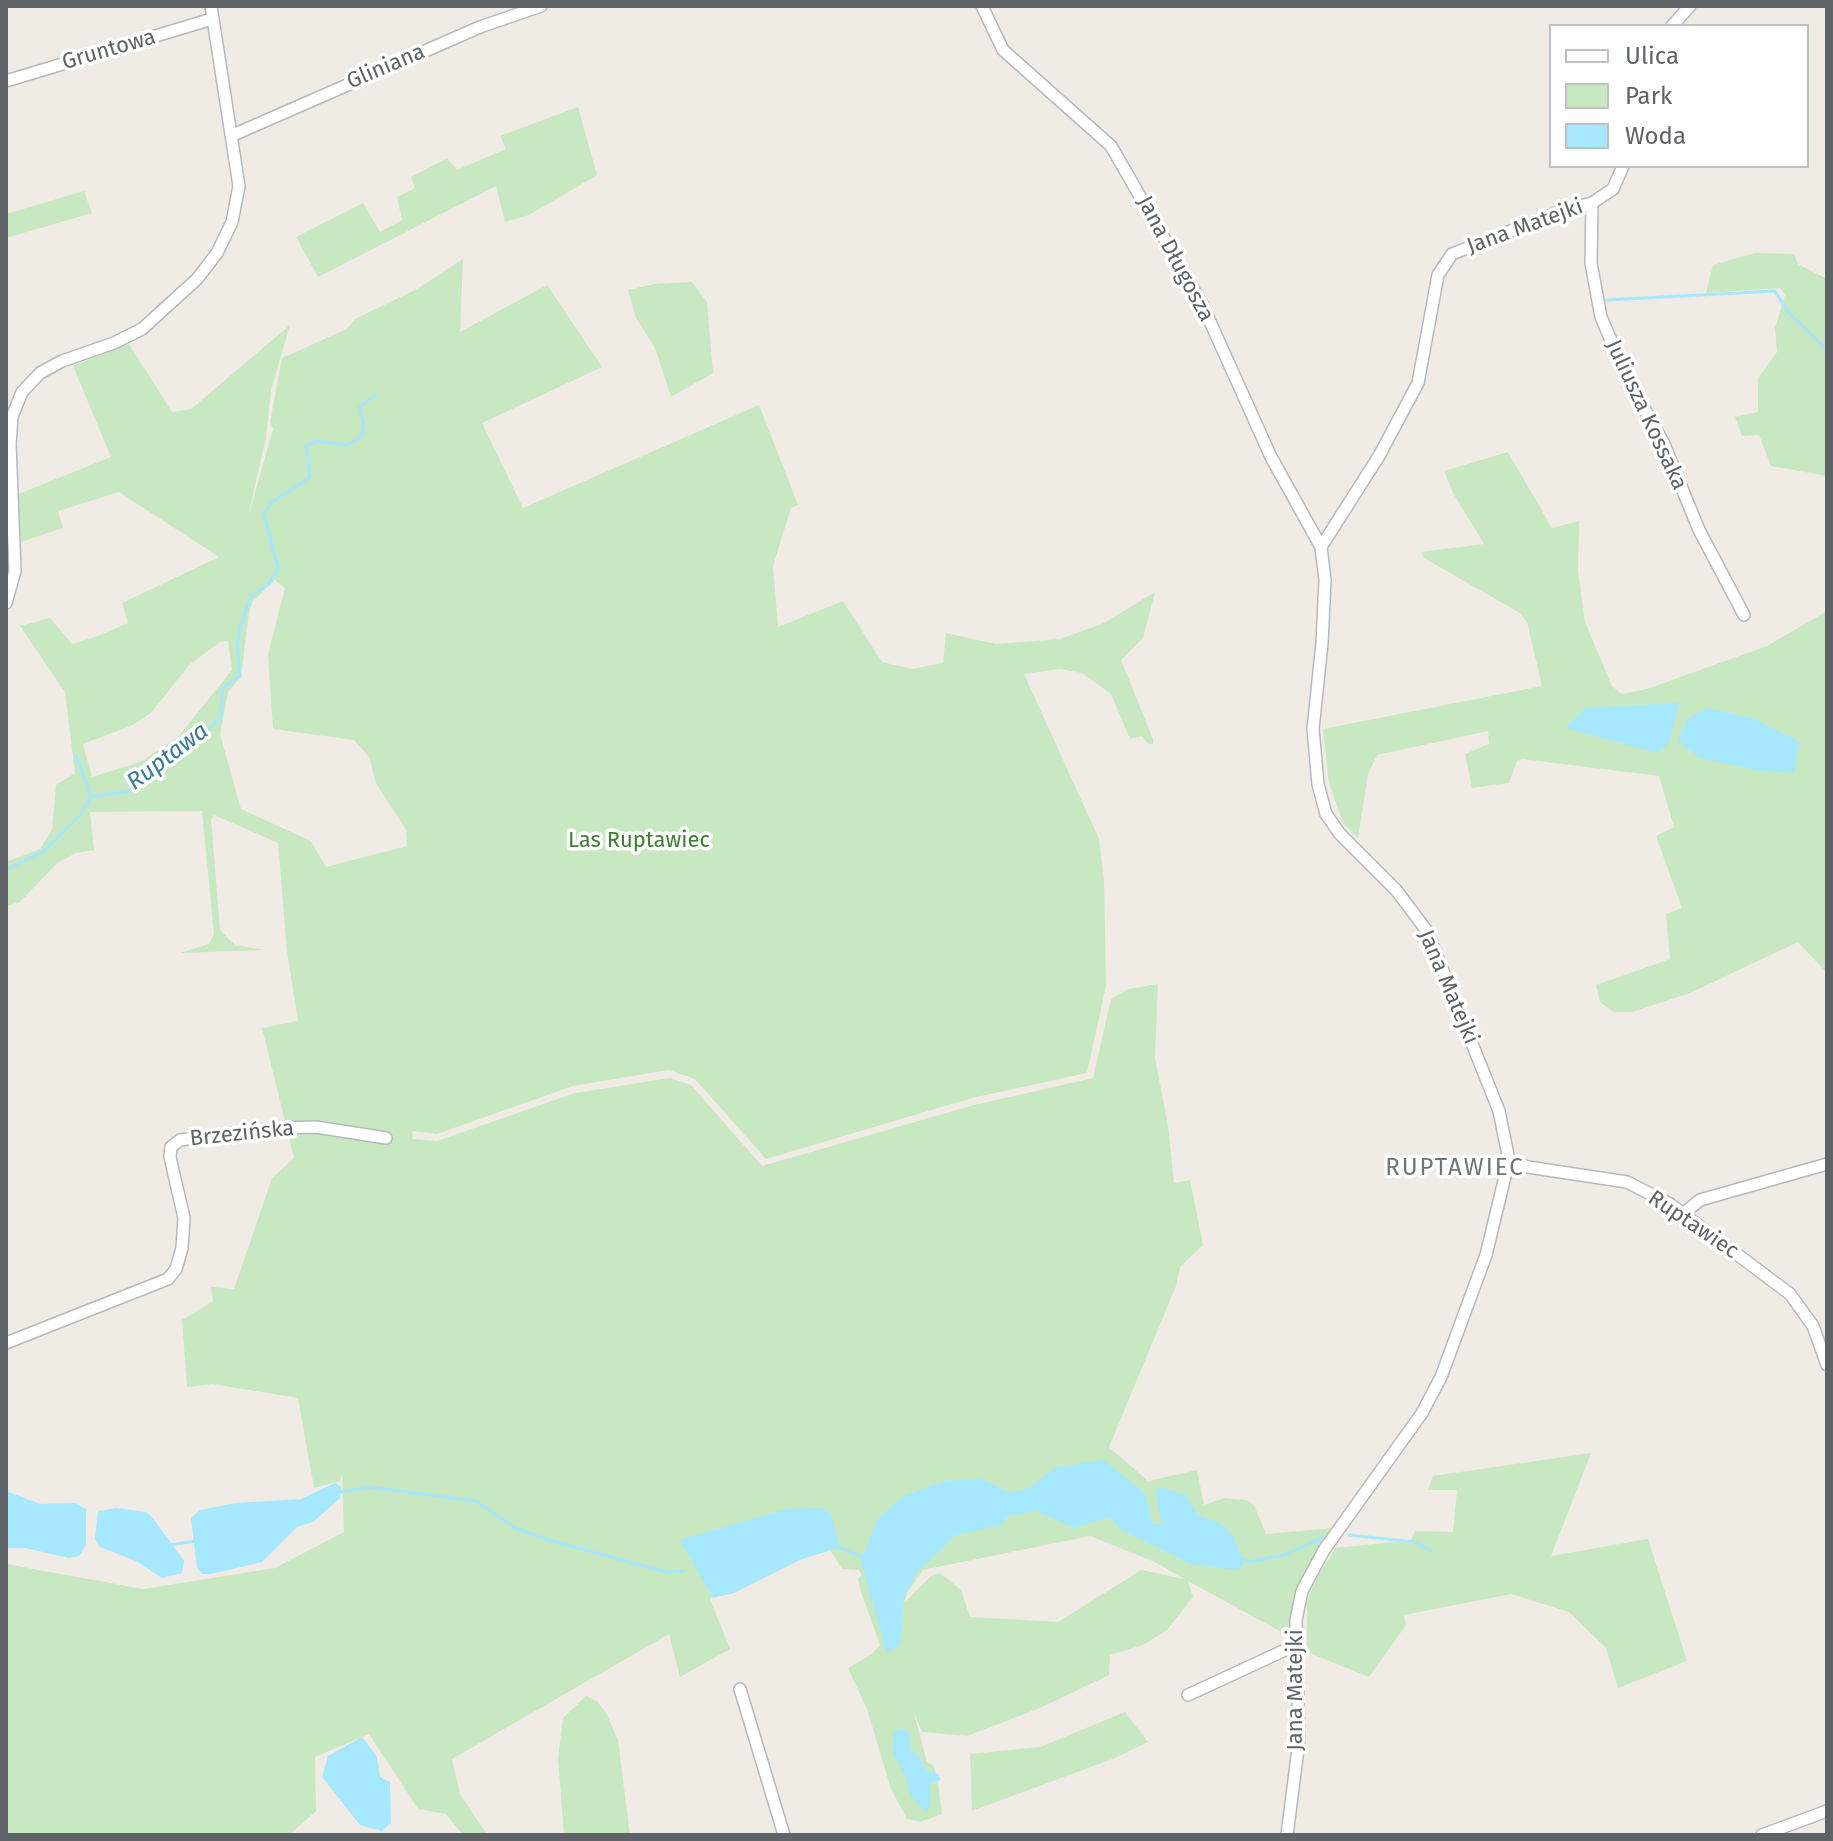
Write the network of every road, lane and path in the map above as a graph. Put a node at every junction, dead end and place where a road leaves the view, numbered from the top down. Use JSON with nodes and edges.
{"nodes":[{"id":1,"x":211,"y":6,"type":"edge"},
{"id":2,"x":541,"y":6,"type":"edge"},
{"id":3,"x":982,"y":6,"type":"edge"},
{"id":4,"x":1690,"y":6,"type":"edge"},
{"id":5,"x":213,"y":24,"type":"junction"},
{"id":6,"x":1674,"y":24,"type":"edge"},
{"id":7,"x":6,"y":81,"type":"edge"},
{"id":8,"x":233,"y":135,"type":"junction"},
{"id":9,"x":1622,"y":168,"type":"edge"},
{"id":10,"x":1592,"y":203,"type":"junction"},
{"id":11,"x":1321,"y":547,"type":"junction"},
{"id":12,"x":6,"y":603,"type":"edge"},
{"id":13,"x":1744,"y":615,"type":"dead end"},
{"id":14,"x":386,"y":1138,"type":"dead end"},
{"id":15,"x":1509,"y":1160,"type":"junction"},
{"id":16,"x":1827,"y":1164,"type":"edge"},
{"id":17,"x":1683,"y":1214,"type":"junction"},
{"id":18,"x":6,"y":1343,"type":"edge"},
{"id":19,"x":1827,"y":1365,"type":"edge"},
{"id":20,"x":1298,"y":1644,"type":"junction"},
{"id":21,"x":740,"y":1689,"type":"dead end"},
{"id":22,"x":1188,"y":1695,"type":"dead end"},
{"id":23,"x":1827,"y":1811,"type":"edge"},
{"id":24,"x":784,"y":1835,"type":"edge"},
{"id":25,"x":1287,"y":1835,"type":"edge"},
{"id":26,"x":1762,"y":1835,"type":"edge"}],
"edges":[{"from":1,"to":5,"type":"street"},
{"from":2,"to":8,"type":"street","name":"Gliniana"},
{"from":3,"to":11,"type":"street","name":"Jana Długosza"},
{"from":4,"to":6,"type":"street"},
{"from":5,"to":7,"type":"street","name":"Gruntowa"},
{"from":5,"to":8,"type":"street"},
{"from":8,"to":12,"type":"street"},
{"from":9,"to":10,"type":"street","name":"Jana Matejki"},
{"from":10,"to":11,"type":"street","name":"Jana Matejki"},
{"from":10,"to":13,"type":"street","name":"Juliusza Kossaka"},
{"from":11,"to":15,"type":"street","name":"Jana Matejki"},
{"from":14,"to":18,"type":"street","name":"Brzezińska"},
{"from":15,"to":17,"type":"street","name":"Ruptawiec"},
{"from":15,"to":20,"type":"street","name":"Jana Matejki"},
{"from":16,"to":17,"type":"street"},
{"from":17,"to":19,"type":"street","name":"Ruptawiec"},
{"from":20,"to":22,"type":"street"},
{"from":20,"to":25,"type":"street","name":"Jana Matejki"},
{"from":21,"to":24,"type":"street"},
{"from":23,"to":26,"type":"street"}]}
